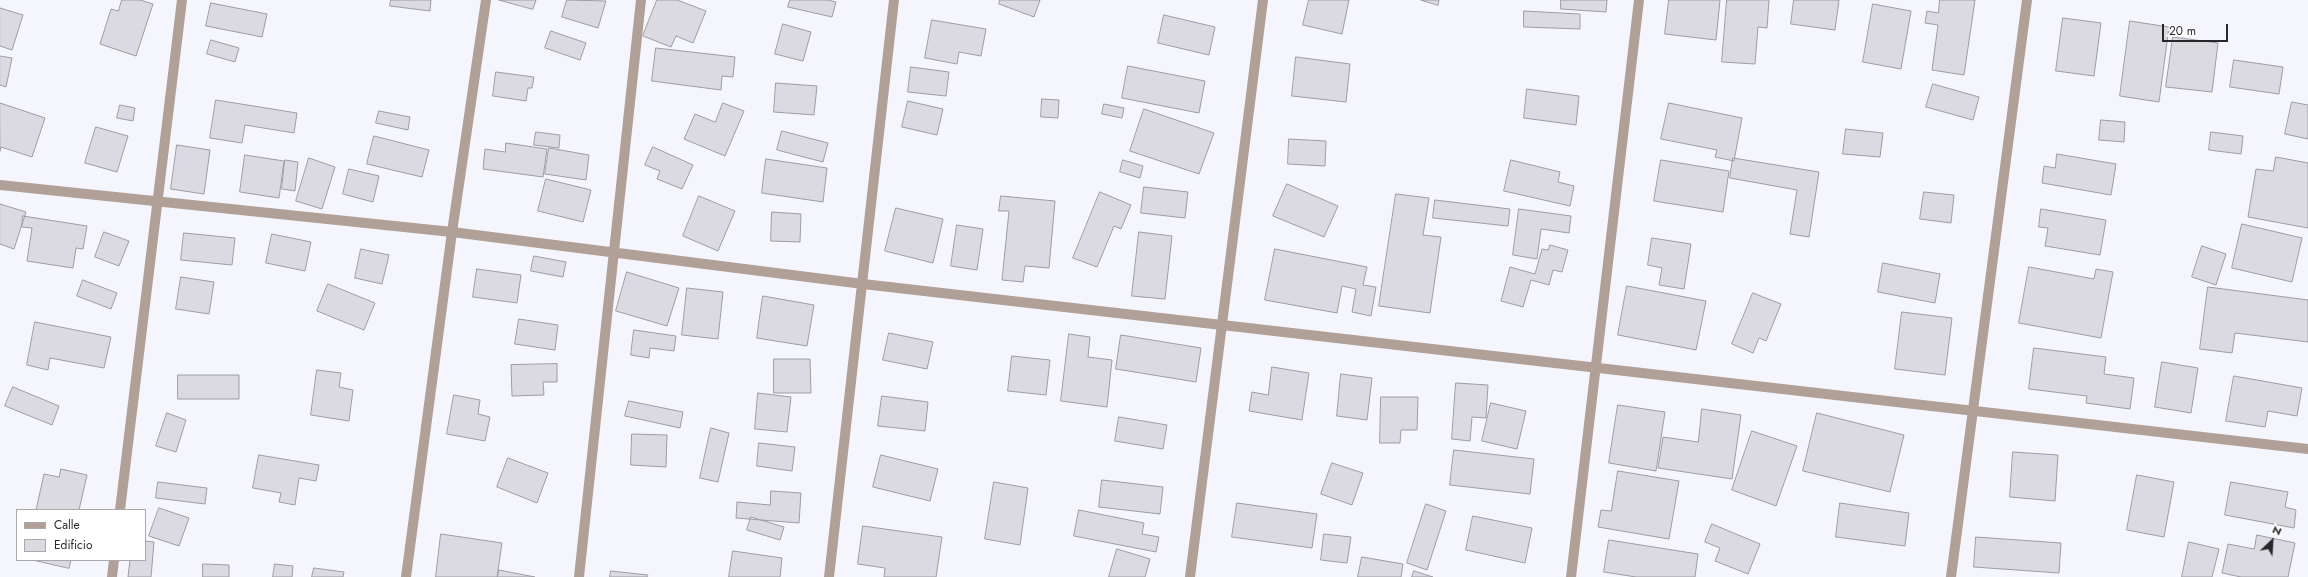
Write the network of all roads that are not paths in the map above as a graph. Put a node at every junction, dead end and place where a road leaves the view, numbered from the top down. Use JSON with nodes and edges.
{"nodes":[{"id":1,"x":182,"y":0,"type":"edge"},
{"id":2,"x":486,"y":0,"type":"edge"},
{"id":3,"x":642,"y":0,"type":"edge"},
{"id":4,"x":894,"y":0,"type":"edge"},
{"id":5,"x":1263,"y":0,"type":"edge"},
{"id":6,"x":1639,"y":0,"type":"edge"},
{"id":7,"x":2027,"y":0,"type":"edge"},
{"id":8,"x":0,"y":185,"type":"edge"},
{"id":9,"x":157,"y":202,"type":"junction"},
{"id":10,"x":452,"y":232,"type":"junction"},
{"id":11,"x":613,"y":252,"type":"junction"},
{"id":12,"x":862,"y":284,"type":"junction"},
{"id":13,"x":1222,"y":325,"type":"junction"},
{"id":14,"x":1596,"y":368,"type":"junction"},
{"id":15,"x":1974,"y":411,"type":"junction"},
{"id":16,"x":2308,"y":449,"type":"edge"},
{"id":17,"x":120,"y":509,"type":"edge"},
{"id":18,"x":114,"y":561,"type":"edge"},
{"id":19,"x":112,"y":577,"type":"edge"},
{"id":20,"x":406,"y":577,"type":"edge"},
{"id":21,"x":579,"y":577,"type":"edge"},
{"id":22,"x":829,"y":577,"type":"edge"},
{"id":23,"x":1190,"y":577,"type":"edge"},
{"id":24,"x":1571,"y":577,"type":"edge"},
{"id":25,"x":1951,"y":577,"type":"edge"}],
"edges":[{"from":1,"to":9,"type":"street"},
{"from":2,"to":10,"type":"street"},
{"from":3,"to":11,"type":"street"},
{"from":4,"to":12,"type":"street"},
{"from":5,"to":13,"type":"street"},
{"from":6,"to":14,"type":"street"},
{"from":7,"to":15,"type":"street"},
{"from":8,"to":9,"type":"street"},
{"from":9,"to":10,"type":"street"},
{"from":9,"to":17,"type":"street"},
{"from":10,"to":11,"type":"street"},
{"from":10,"to":20,"type":"street"},
{"from":11,"to":12,"type":"street"},
{"from":11,"to":21,"type":"street"},
{"from":12,"to":13,"type":"street"},
{"from":12,"to":22,"type":"street"},
{"from":13,"to":14,"type":"street"},
{"from":13,"to":23,"type":"street"},
{"from":14,"to":15,"type":"street"},
{"from":14,"to":24,"type":"street"},
{"from":15,"to":16,"type":"street"},
{"from":15,"to":25,"type":"street"},
{"from":18,"to":19,"type":"street"}]}
